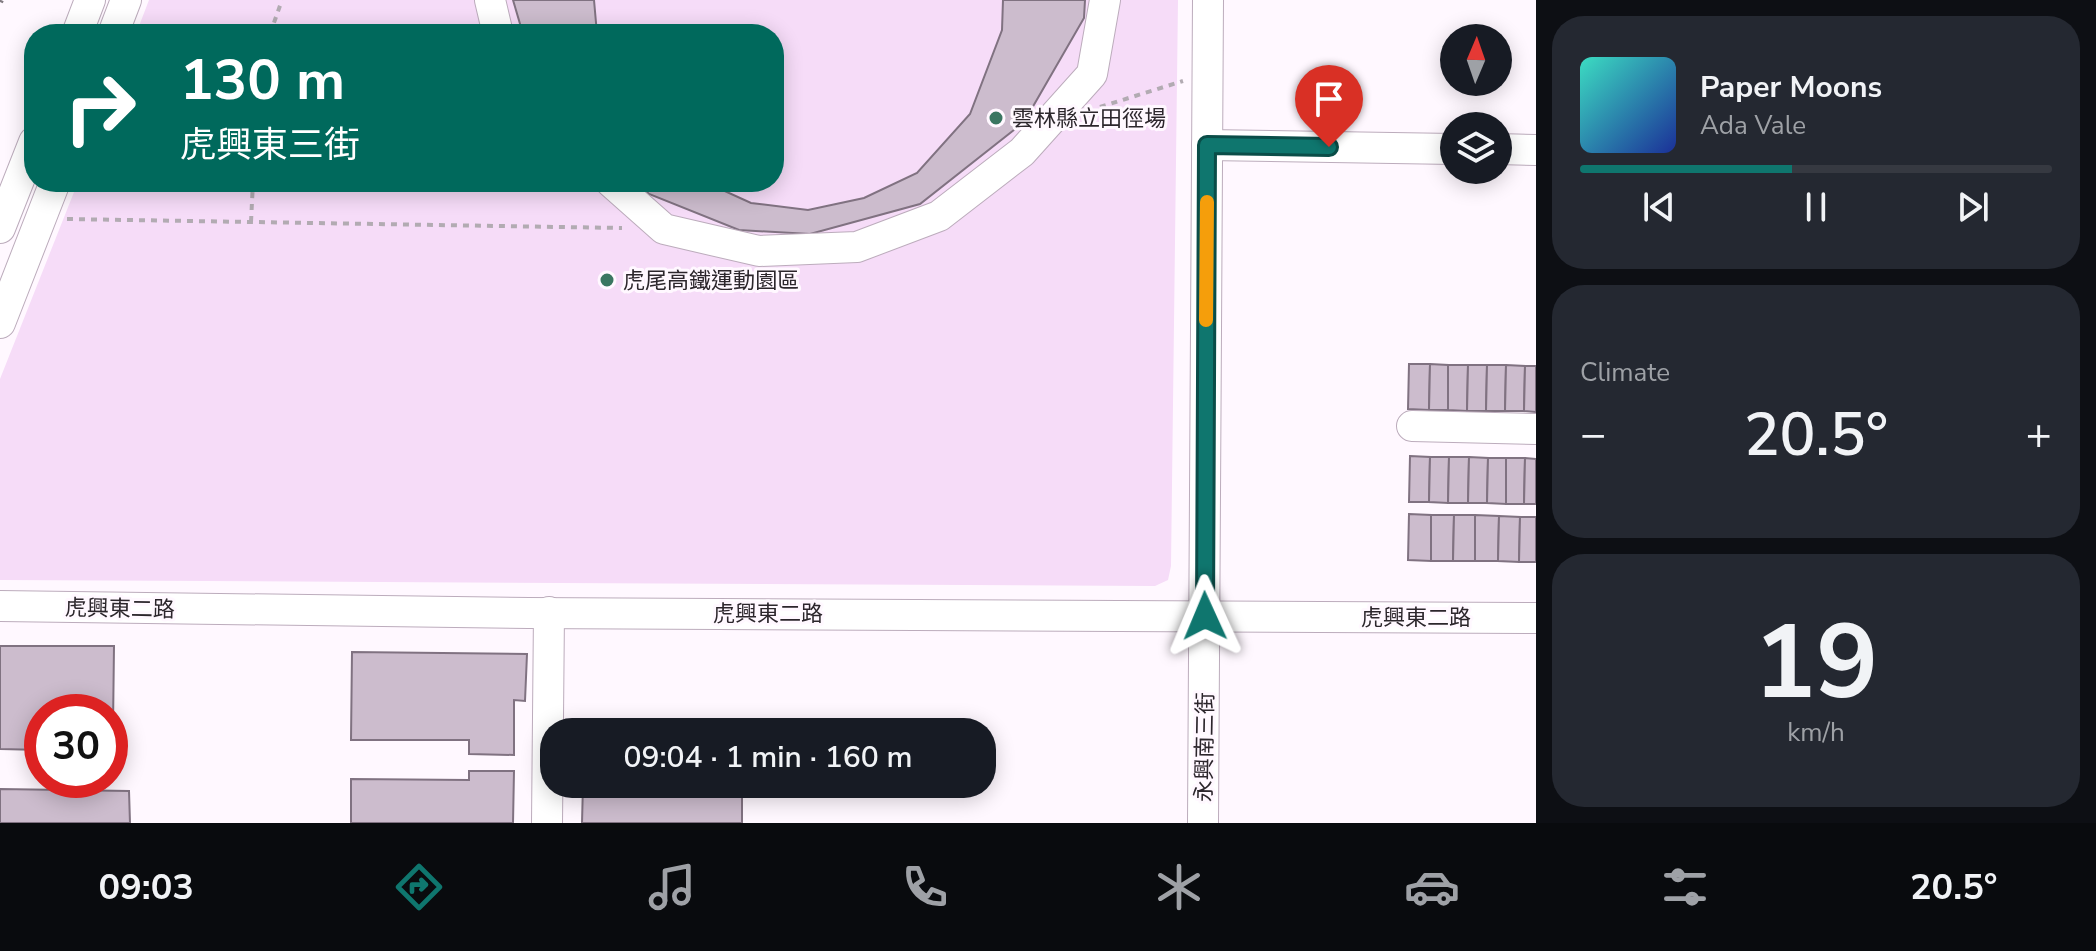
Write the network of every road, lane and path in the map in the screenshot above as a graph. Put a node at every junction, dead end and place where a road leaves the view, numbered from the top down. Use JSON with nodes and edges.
{"nodes":[{"id":1,"x":90,"y":0,"type":"edge"},
{"id":2,"x":126,"y":0,"type":"edge"},
{"id":3,"x":282,"y":0,"type":"edge"},
{"id":4,"x":490,"y":0,"type":"edge"},
{"id":5,"x":1105,"y":0,"type":"edge"},
{"id":6,"x":1208,"y":0,"type":"edge"},
{"id":7,"x":81,"y":24,"type":"edge"},
{"id":8,"x":117,"y":24,"type":"edge"},
{"id":9,"x":274,"y":24,"type":"edge"},
{"id":10,"x":496,"y":24,"type":"edge"},
{"id":11,"x":1186,"y":80,"type":"dead end"},
{"id":12,"x":1096,"y":108,"type":"dead end"},
{"id":13,"x":1207,"y":145,"type":"junction"},
{"id":14,"x":1440,"y":149,"type":"edge"},
{"id":15,"x":1512,"y":149,"type":"edge"},
{"id":16,"x":1536,"y":150,"type":"edge"},
{"id":17,"x":24,"y":167,"type":"edge"},
{"id":18,"x":51,"y":192,"type":"edge"},
{"id":19,"x":252,"y":192,"type":"edge"},
{"id":20,"x":622,"y":192,"type":"edge"},
{"id":21,"x":57,"y":219,"type":"dead end"},
{"id":22,"x":251,"y":222,"type":"junction"},
{"id":23,"x":0,"y":228,"type":"edge"},
{"id":24,"x":664,"y":229,"type":"junction"},
{"id":25,"x":0,"y":323,"type":"edge"},
{"id":26,"x":1412,"y":426,"type":"dead end"},
{"id":27,"x":1536,"y":429,"type":"edge"},
{"id":28,"x":0,"y":606,"type":"edge"},
{"id":29,"x":549,"y":612,"type":"junction"},
{"id":30,"x":1205,"y":616,"type":"junction"},
{"id":31,"x":1536,"y":618,"type":"edge"},
{"id":32,"x":547,"y":823,"type":"edge"},
{"id":33,"x":1203,"y":823,"type":"edge"}],
"edges":[{"from":1,"to":7,"type":"street"},
{"from":2,"to":8,"type":"street"},
{"from":3,"to":9,"type":"path"},
{"from":4,"to":10,"type":"street"},
{"from":5,"to":24,"type":"street"},
{"from":6,"to":13,"type":"street","name":"永興南三街"},
{"from":11,"to":12,"type":"path"},
{"from":13,"to":14,"type":"street"},
{"from":13,"to":30,"type":"street","name":"永興南三街"},
{"from":15,"to":16,"type":"street"},
{"from":17,"to":23,"type":"street"},
{"from":18,"to":25,"type":"street"},
{"from":19,"to":22,"type":"path"},
{"from":20,"to":24,"type":"street"},
{"from":21,"to":22,"type":"path"},
{"from":22,"to":24,"type":"path"},
{"from":26,"to":27,"type":"street"},
{"from":28,"to":29,"type":"street","name":"虎興東二路"},
{"from":29,"to":30,"type":"street","name":"虎興東二路"},
{"from":29,"to":32,"type":"street"},
{"from":30,"to":31,"type":"street","name":"虎興東二路"},
{"from":30,"to":33,"type":"street","name":"永興南三街"}]}
